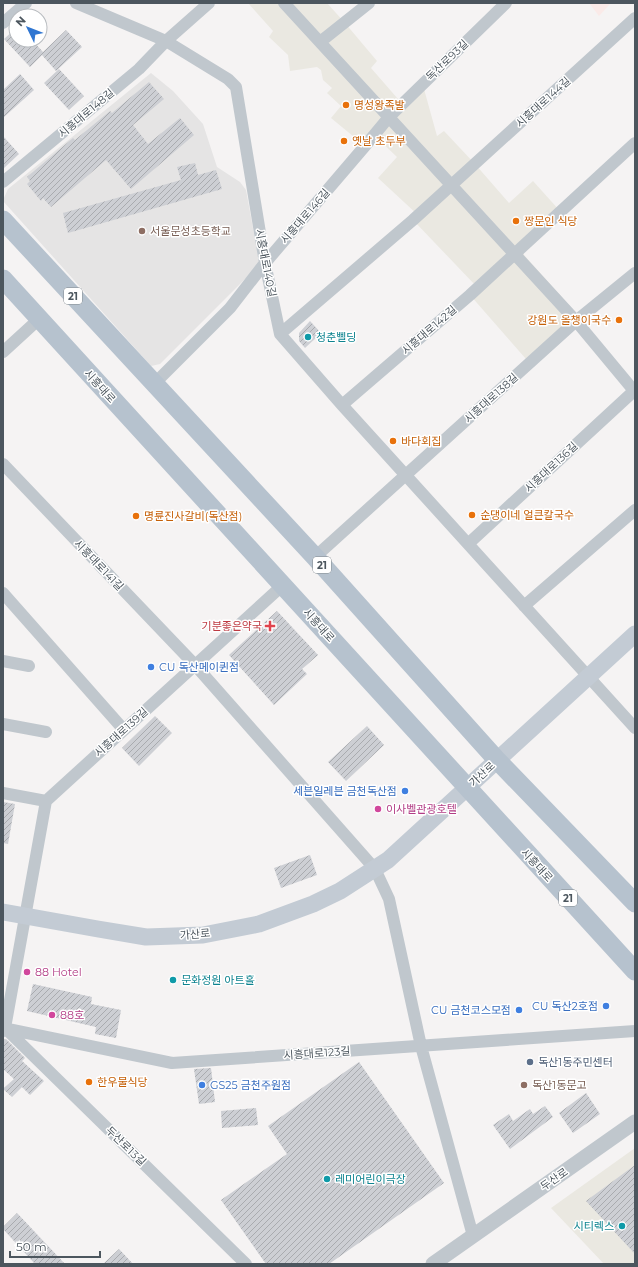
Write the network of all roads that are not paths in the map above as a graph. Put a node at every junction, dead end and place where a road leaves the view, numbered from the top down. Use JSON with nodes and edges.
{"nodes":[{"id":1,"x":26,"y":3,"type":"edge"},
{"id":2,"x":76,"y":3,"type":"edge"},
{"id":3,"x":209,"y":3,"type":"edge"},
{"id":4,"x":284,"y":3,"type":"edge"},
{"id":5,"x":369,"y":3,"type":"edge"},
{"id":6,"x":506,"y":3,"type":"edge"},
{"id":7,"x":635,"y":18,"type":"edge"},
{"id":8,"x":3,"y":24,"type":"edge"},
{"id":9,"x":166,"y":41,"type":"junction"},
{"id":10,"x":320,"y":42,"type":"junction"},
{"id":11,"x":389,"y":117,"type":"junction"},
{"id":12,"x":635,"y":143,"type":"edge"},
{"id":13,"x":3,"y":182,"type":"edge"},
{"id":14,"x":451,"y":186,"type":"junction"},
{"id":15,"x":3,"y":220,"type":"edge"},
{"id":16,"x":514,"y":254,"type":"junction"},
{"id":17,"x":265,"y":263,"type":"junction"},
{"id":18,"x":635,"y":273,"type":"edge"},
{"id":19,"x":3,"y":279,"type":"edge"},
{"id":20,"x":39,"y":319,"type":"junction"},
{"id":21,"x":576,"y":322,"type":"junction"},
{"id":22,"x":280,"y":334,"type":"junction"},
{"id":23,"x":3,"y":352,"type":"edge"},
{"id":24,"x":154,"y":384,"type":"junction"},
{"id":25,"x":635,"y":391,"type":"edge"},
{"id":26,"x":342,"y":405,"type":"junction"},
{"id":27,"x":3,"y":464,"type":"edge"},
{"id":28,"x":406,"y":475,"type":"junction"},
{"id":29,"x":635,"y":510,"type":"edge"},
{"id":30,"x":468,"y":544,"type":"junction"},
{"id":31,"x":315,"y":557,"type":"junction"},
{"id":32,"x":283,"y":585,"type":"junction"},
{"id":33,"x":3,"y":593,"type":"edge"},
{"id":34,"x":524,"y":606,"type":"junction"},
{"id":35,"x":635,"y":634,"type":"edge"},
{"id":36,"x":3,"y":661,"type":"edge"},
{"id":37,"x":195,"y":665,"type":"junction"},
{"id":38,"x":29,"y":666,"type":"dead end"},
{"id":39,"x":588,"y":677,"type":"junction"},
{"id":40,"x":3,"y":724,"type":"edge"},
{"id":41,"x":635,"y":728,"type":"edge"},
{"id":42,"x":124,"y":730,"type":"junction"},
{"id":43,"x":46,"y":732,"type":"dead end"},
{"id":44,"x":497,"y":760,"type":"junction"},
{"id":45,"x":467,"y":788,"type":"junction"},
{"id":46,"x":3,"y":793,"type":"edge"},
{"id":47,"x":46,"y":800,"type":"junction"},
{"id":48,"x":375,"y":869,"type":"junction"},
{"id":49,"x":635,"y":903,"type":"edge"},
{"id":50,"x":3,"y":912,"type":"edge"},
{"id":51,"x":26,"y":916,"type":"junction"},
{"id":52,"x":635,"y":971,"type":"edge"},
{"id":53,"x":4,"y":1029,"type":"edge"},
{"id":54,"x":635,"y":1031,"type":"edge"},
{"id":55,"x":421,"y":1046,"type":"junction"},
{"id":56,"x":635,"y":1122,"type":"edge"},
{"id":57,"x":472,"y":1236,"type":"junction"},
{"id":58,"x":246,"y":1264,"type":"edge"},
{"id":59,"x":433,"y":1264,"type":"edge"}],
"edges":[{"from":1,"to":8,"type":"street"},
{"from":2,"to":9,"type":"street"},
{"from":3,"to":9,"type":"street","name":"시흥대로148길"},
{"from":4,"to":10,"type":"street"},
{"from":5,"to":10,"type":"street"},
{"from":6,"to":11,"type":"street","name":"독산로93길"},
{"from":7,"to":14,"type":"street","name":"시흥대로144길"},
{"from":9,"to":13,"type":"street","name":"시흥대로148길"},
{"from":9,"to":17,"type":"street","name":"시흥대로140길"},
{"from":10,"to":11,"type":"street"},
{"from":11,"to":14,"type":"street"},
{"from":11,"to":17,"type":"street","name":"시흥대로146길"},
{"from":12,"to":16,"type":"street","name":"시흥대로142길"},
{"from":14,"to":16,"type":"street"},
{"from":14,"to":22,"type":"street","name":"시흥대로144길"},
{"from":15,"to":24,"type":"main road","number":"21"},
{"from":16,"to":21,"type":"street"},
{"from":16,"to":26,"type":"street","name":"시흥대로142길"},
{"from":17,"to":22,"type":"street","name":"시흥대로140길"},
{"from":17,"to":24,"type":"street","name":"시흥대로146길"},
{"from":18,"to":21,"type":"street","name":"시흥대로138길"},
{"from":19,"to":20,"type":"main road","name":"시흥대로","number":"21"},
{"from":20,"to":23,"type":"street"},
{"from":20,"to":32,"type":"main road","name":"시흥대로","number":"21"},
{"from":21,"to":25,"type":"street","name":"시흥대로136길"},
{"from":21,"to":28,"type":"street","name":"시흥대로138길"},
{"from":22,"to":26,"type":"street","name":"시흥대로140길"},
{"from":24,"to":31,"type":"main road","number":"21"},
{"from":25,"to":30,"type":"street","name":"시흥대로136길"},
{"from":26,"to":28,"type":"street","name":"시흥대로140길"},
{"from":27,"to":37,"type":"street","name":"시흥대로141길"},
{"from":28,"to":30,"type":"street"},
{"from":28,"to":31,"type":"street","name":"시흥대로138길"},
{"from":29,"to":34,"type":"street"},
{"from":30,"to":34,"type":"street"},
{"from":31,"to":44,"type":"main road","number":"21"},
{"from":32,"to":37,"type":"street","name":"시흥대로139길"},
{"from":32,"to":45,"type":"main road","name":"시흥대로","number":"21"},
{"from":33,"to":42,"type":"street"},
{"from":34,"to":39,"type":"street"},
{"from":35,"to":39,"type":"main road","name":"가산로"},
{"from":36,"to":38,"type":"street"},
{"from":37,"to":42,"type":"street","name":"시흥대로139길"},
{"from":37,"to":48,"type":"street"},
{"from":39,"to":41,"type":"street"},
{"from":39,"to":44,"type":"main road","name":"가산로"},
{"from":40,"to":43,"type":"street"},
{"from":42,"to":47,"type":"street","name":"시흥대로139길"},
{"from":44,"to":45,"type":"main road","name":"가산로"},
{"from":44,"to":49,"type":"main road","number":"21"},
{"from":45,"to":48,"type":"main road","name":"가산로"},
{"from":45,"to":52,"type":"main road","name":"시흥대로","number":"21"},
{"from":46,"to":47,"type":"street"},
{"from":47,"to":51,"type":"street"},
{"from":48,"to":51,"type":"main road","name":"가산로"},
{"from":48,"to":55,"type":"street"},
{"from":50,"to":51,"type":"main road","name":"가산로"},
{"from":51,"to":53,"type":"street"},
{"from":53,"to":55,"type":"street","name":"시흥대로123길"},
{"from":53,"to":58,"type":"street","name":"두산로13길"},
{"from":54,"to":55,"type":"street","name":"시흥대로123길"},
{"from":55,"to":57,"type":"street"},
{"from":56,"to":57,"type":"street","name":"두산로"},
{"from":57,"to":59,"type":"street","name":"두산로"}]}
